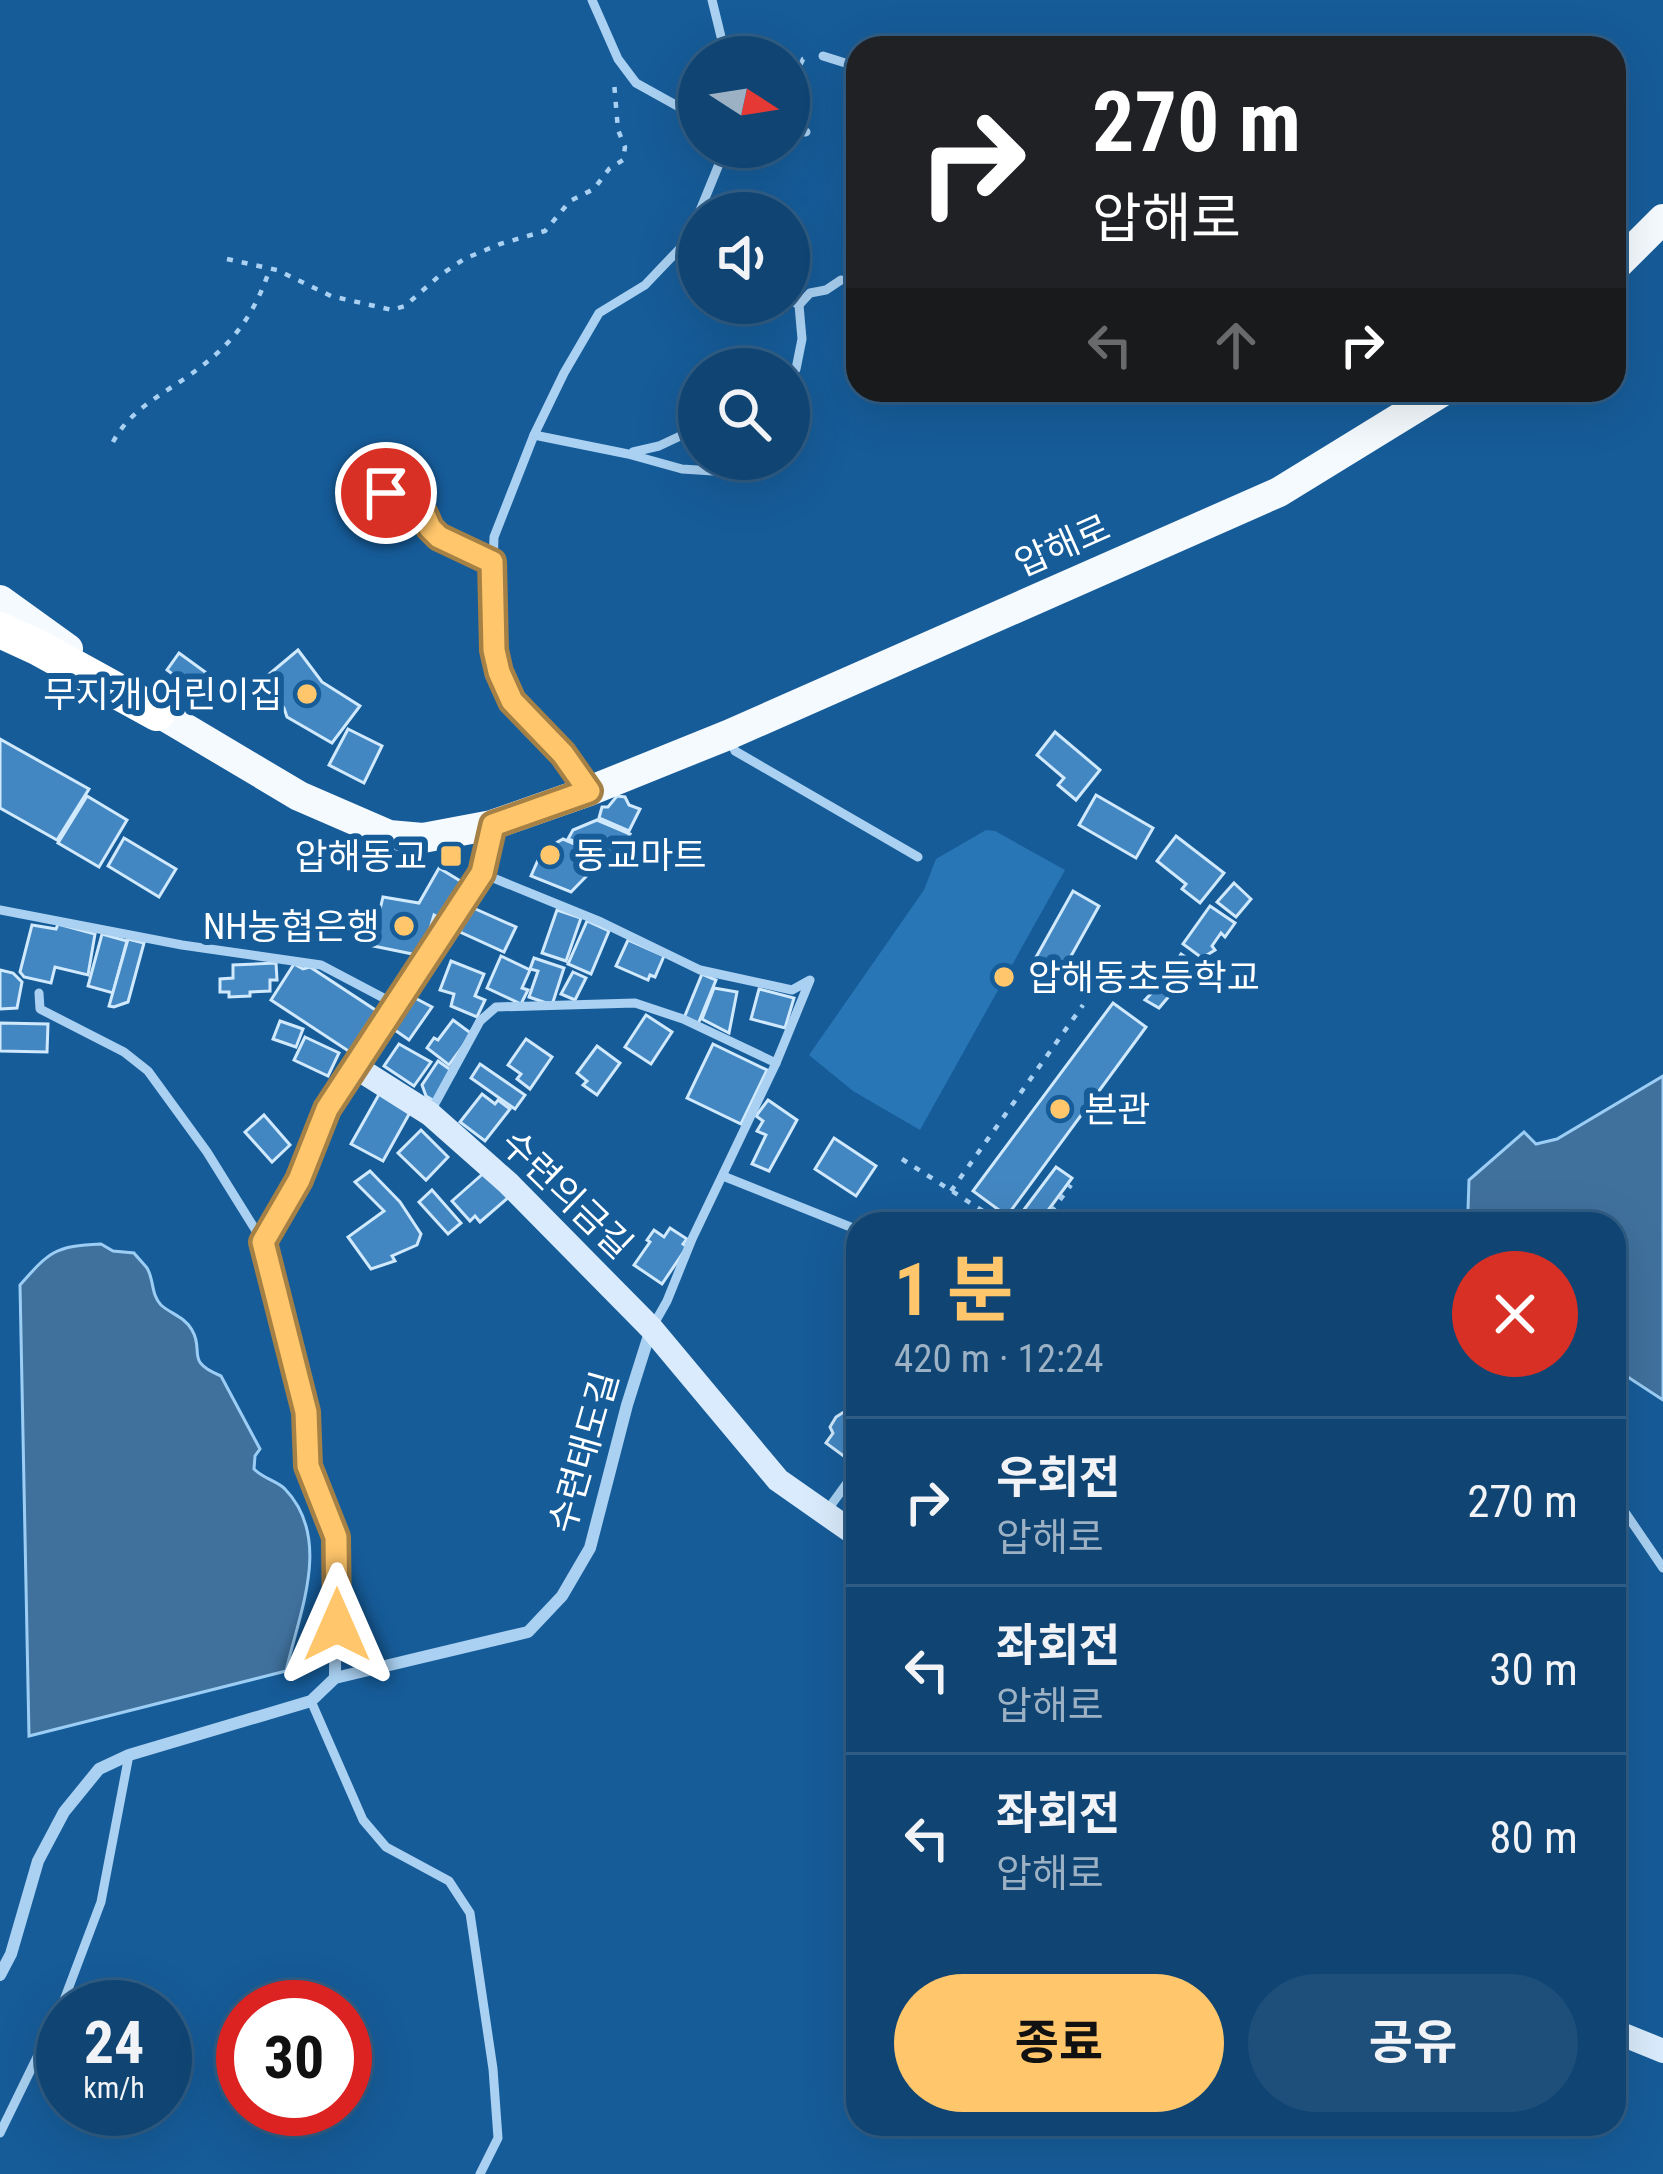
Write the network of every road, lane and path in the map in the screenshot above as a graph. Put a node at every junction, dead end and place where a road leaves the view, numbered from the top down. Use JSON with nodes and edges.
{"nodes":[{"id":1,"x":592,"y":0,"type":"edge"},
{"id":2,"x":712,"y":0,"type":"edge"},
{"id":3,"x":721,"y":36,"type":"edge"},
{"id":4,"x":823,"y":56,"type":"joint"},
{"id":5,"x":810,"y":58,"type":"edge"},
{"id":6,"x":618,"y":59,"type":"junction"},
{"id":7,"x":846,"y":63,"type":"edge"},
{"id":8,"x":678,"y":106,"type":"edge"},
{"id":9,"x":1663,"y":220,"type":"edge"},
{"id":10,"x":678,"y":250,"type":"edge"},
{"id":11,"x":1626,"y":256,"type":"edge"},
{"id":12,"x":227,"y":259,"type":"dead end"},
{"id":13,"x":270,"y":268,"type":"junction"},
{"id":14,"x":841,"y":280,"type":"dead end"},
{"id":15,"x":810,"y":293,"type":"edge"},
{"id":16,"x":1412,"y":402,"type":"edge"},
{"id":17,"x":534,"y":435,"type":"junction"},
{"id":18,"x":678,"y":437,"type":"edge"},
{"id":19,"x":112,"y":442,"type":"dead end"},
{"id":20,"x":628,"y":454,"type":"junction"},
{"id":21,"x":678,"y":469,"type":"edge"},
{"id":22,"x":360,"y":492,"type":"dead end"},
{"id":23,"x":492,"y":562,"type":"junction"},
{"id":24,"x":0,"y":600,"type":"edge"},
{"id":25,"x":0,"y":629,"type":"edge"},
{"id":26,"x":157,"y":713,"type":"junction"},
{"id":27,"x":728,"y":735,"type":"junction"},
{"id":28,"x":589,"y":791,"type":"junction"},
{"id":29,"x":493,"y":825,"type":"junction"},
{"id":30,"x":918,"y":857,"type":"dead end"},
{"id":31,"x":482,"y":873,"type":"junction"},
{"id":32,"x":0,"y":910,"type":"edge"},
{"id":33,"x":39,"y":993,"type":"dead end"},
{"id":34,"x":395,"y":1004,"type":"junction"},
{"id":35,"x":1083,"y":1005,"type":"dead end"},
{"id":36,"x":776,"y":1064,"type":"junction"},
{"id":37,"x":354,"y":1066,"type":"junction"},
{"id":38,"x":430,"y":1114,"type":"junction"},
{"id":39,"x":902,"y":1159,"type":"dead end"},
{"id":40,"x":723,"y":1176,"type":"junction"},
{"id":41,"x":1071,"y":1186,"type":"dead end"},
{"id":42,"x":951,"y":1191,"type":"junction"},
{"id":43,"x":984,"y":1212,"type":"edge"},
{"id":44,"x":1051,"y":1212,"type":"edge"},
{"id":45,"x":846,"y":1225,"type":"edge"},
{"id":46,"x":263,"y":1242,"type":"junction"},
{"id":47,"x":651,"y":1328,"type":"junction"},
{"id":48,"x":846,"y":1484,"type":"edge"},
{"id":49,"x":824,"y":1514,"type":"junction"},
{"id":50,"x":1626,"y":1514,"type":"edge"},
{"id":51,"x":846,"y":1528,"type":"edge"},
{"id":52,"x":1663,"y":1568,"type":"edge"},
{"id":53,"x":335,"y":1678,"type":"junction"},
{"id":54,"x":311,"y":1701,"type":"junction"},
{"id":55,"x":129,"y":1755,"type":"junction"},
{"id":56,"x":0,"y":1976,"type":"edge"},
{"id":57,"x":1626,"y":2036,"type":"edge"},
{"id":58,"x":1663,"y":2051,"type":"edge"},
{"id":59,"x":0,"y":2133,"type":"edge"},
{"id":60,"x":480,"y":2174,"type":"edge"}],
"edges":[{"from":1,"to":6,"type":"lane"},
{"from":2,"to":3,"type":"lane"},
{"from":4,"to":5,"type":"path"},
{"from":4,"to":7,"type":"lane"},
{"from":6,"to":8,"type":"lane"},
{"from":6,"to":13,"type":"path"},
{"from":9,"to":11,"type":"main road"},
{"from":10,"to":17,"type":"lane"},
{"from":12,"to":13,"type":"path"},
{"from":13,"to":19,"type":"path"},
{"from":14,"to":15,"type":"lane"},
{"from":16,"to":27,"type":"main road","name":"압해로"},
{"from":17,"to":20,"type":"lane"},
{"from":17,"to":23,"type":"lane"},
{"from":18,"to":20,"type":"lane"},
{"from":20,"to":21,"type":"lane"},
{"from":22,"to":23,"type":"lane"},
{"from":23,"to":28,"type":"lane"},
{"from":24,"to":26,"type":"main road","name":"압해로"},
{"from":25,"to":26,"type":"highway"},
{"from":26,"to":29,"type":"main road","name":"압해로"},
{"from":27,"to":28,"type":"main road","name":"압해로"},
{"from":27,"to":30,"type":"lane"},
{"from":28,"to":29,"type":"main road","name":"압해로"},
{"from":29,"to":31,"type":"street"},
{"from":31,"to":34,"type":"street"},
{"from":31,"to":36,"type":"lane","name":"수련의금길"},
{"from":32,"to":34,"type":"lane"},
{"from":33,"to":46,"type":"lane"},
{"from":34,"to":37,"type":"street"},
{"from":35,"to":42,"type":"path"},
{"from":36,"to":38,"type":"lane"},
{"from":36,"to":40,"type":"lane","name":"수련의금길"},
{"from":37,"to":38,"type":"street","name":"수련의금길"},
{"from":37,"to":46,"type":"street"},
{"from":38,"to":47,"type":"street","name":"수련의금길"},
{"from":39,"to":42,"type":"path"},
{"from":40,"to":45,"type":"lane"},
{"from":40,"to":47,"type":"lane","name":"수련의금길"},
{"from":41,"to":44,"type":"path"},
{"from":42,"to":43,"type":"path"},
{"from":46,"to":53,"type":"street"},
{"from":47,"to":49,"type":"street","name":"수련의금길"},
{"from":47,"to":53,"type":"street","name":"수련태도길"},
{"from":48,"to":49,"type":"lane"},
{"from":49,"to":51,"type":"street","name":"수련의금길"},
{"from":50,"to":52,"type":"lane"},
{"from":53,"to":54,"type":"street"},
{"from":54,"to":55,"type":"street"},
{"from":54,"to":60,"type":"lane"},
{"from":55,"to":56,"type":"street"},
{"from":55,"to":59,"type":"lane"},
{"from":57,"to":58,"type":"street"}]}
